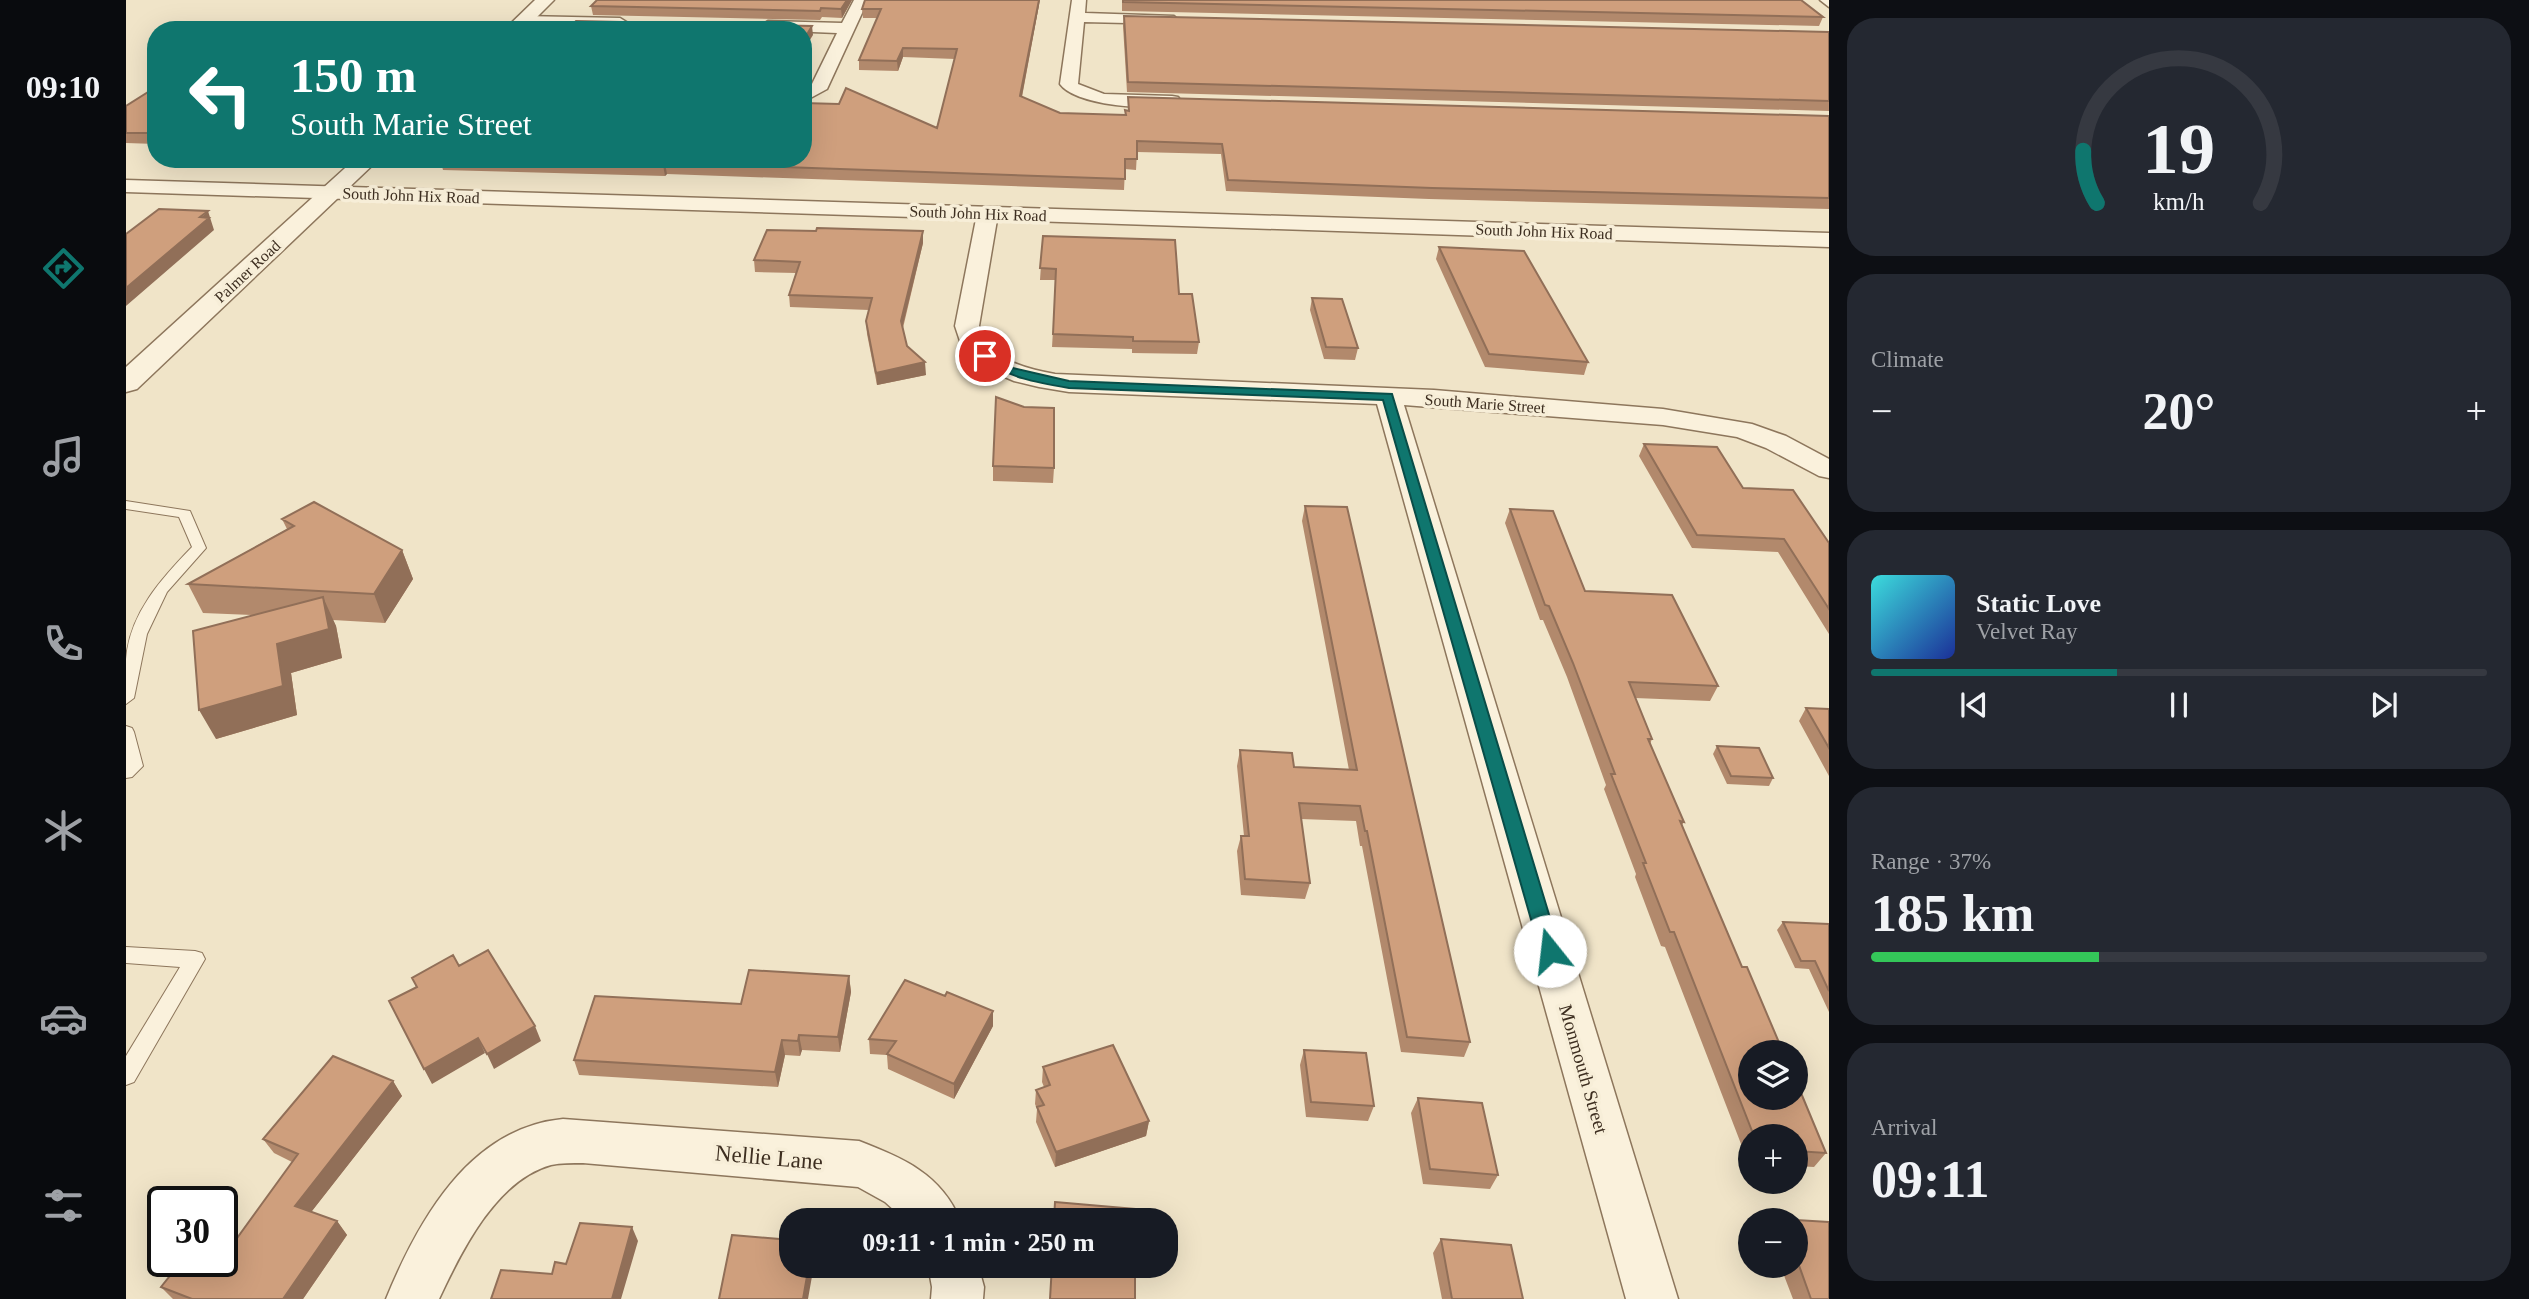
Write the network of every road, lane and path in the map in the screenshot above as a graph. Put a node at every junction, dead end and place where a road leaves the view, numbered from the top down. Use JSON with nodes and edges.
{"nodes":[{"id":1,"x":545,"y":0,"type":"edge"},
{"id":2,"x":861,"y":0,"type":"edge"},
{"id":3,"x":1078,"y":8,"type":"edge"},
{"id":4,"x":1181,"y":19,"type":"edge"},
{"id":5,"x":522,"y":21,"type":"edge"},
{"id":6,"x":812,"y":27,"type":"edge"},
{"id":7,"x":846,"y":28,"type":"junction"},
{"id":8,"x":812,"y":92,"type":"edge"},
{"id":9,"x":1186,"y":101,"type":"edge"},
{"id":10,"x":358,"y":168,"type":"edge"},
{"id":11,"x":126,"y":186,"type":"edge"},
{"id":12,"x":332,"y":193,"type":"junction"},
{"id":13,"x":988,"y":213,"type":"junction"},
{"id":14,"x":1829,"y":240,"type":"edge"},
{"id":15,"x":126,"y":383,"type":"edge"},
{"id":16,"x":1388,"y":396,"type":"junction"},
{"id":17,"x":1829,"y":470,"type":"edge"},
{"id":18,"x":126,"y":505,"type":"edge"},
{"id":19,"x":126,"y":698,"type":"edge"},
{"id":20,"x":126,"y":732,"type":"edge"},
{"id":21,"x":126,"y":772,"type":"edge"},
{"id":22,"x":126,"y":955,"type":"edge"},
{"id":23,"x":126,"y":1074,"type":"edge"},
{"id":24,"x":926,"y":1208,"type":"edge"},
{"id":25,"x":956,"y":1278,"type":"edge"},
{"id":26,"x":412,"y":1299,"type":"edge"},
{"id":27,"x":957,"y":1299,"type":"edge"},
{"id":28,"x":1652,"y":1299,"type":"edge"}],
"edges":[{"from":1,"to":5,"type":"street"},
{"from":2,"to":7,"type":"street"},
{"from":3,"to":4,"type":"street"},
{"from":3,"to":9,"type":"street"},
{"from":6,"to":7,"type":"street"},
{"from":7,"to":8,"type":"street"},
{"from":10,"to":12,"type":"street","name":"Palmer Road"},
{"from":11,"to":12,"type":"street","name":"South John Hix Road"},
{"from":12,"to":13,"type":"street","name":"South John Hix Road"},
{"from":12,"to":15,"type":"street","name":"Palmer Road"},
{"from":13,"to":14,"type":"street","name":"South John Hix Road"},
{"from":13,"to":16,"type":"street","name":"South Marie Street"},
{"from":16,"to":17,"type":"street","name":"South Marie Street"},
{"from":16,"to":28,"type":"street","name":"Monmouth Street"},
{"from":18,"to":19,"type":"lane"},
{"from":20,"to":21,"type":"lane"},
{"from":22,"to":23,"type":"lane"},
{"from":24,"to":26,"type":"street","name":"Nellie Lane"},
{"from":25,"to":27,"type":"street"}]}
